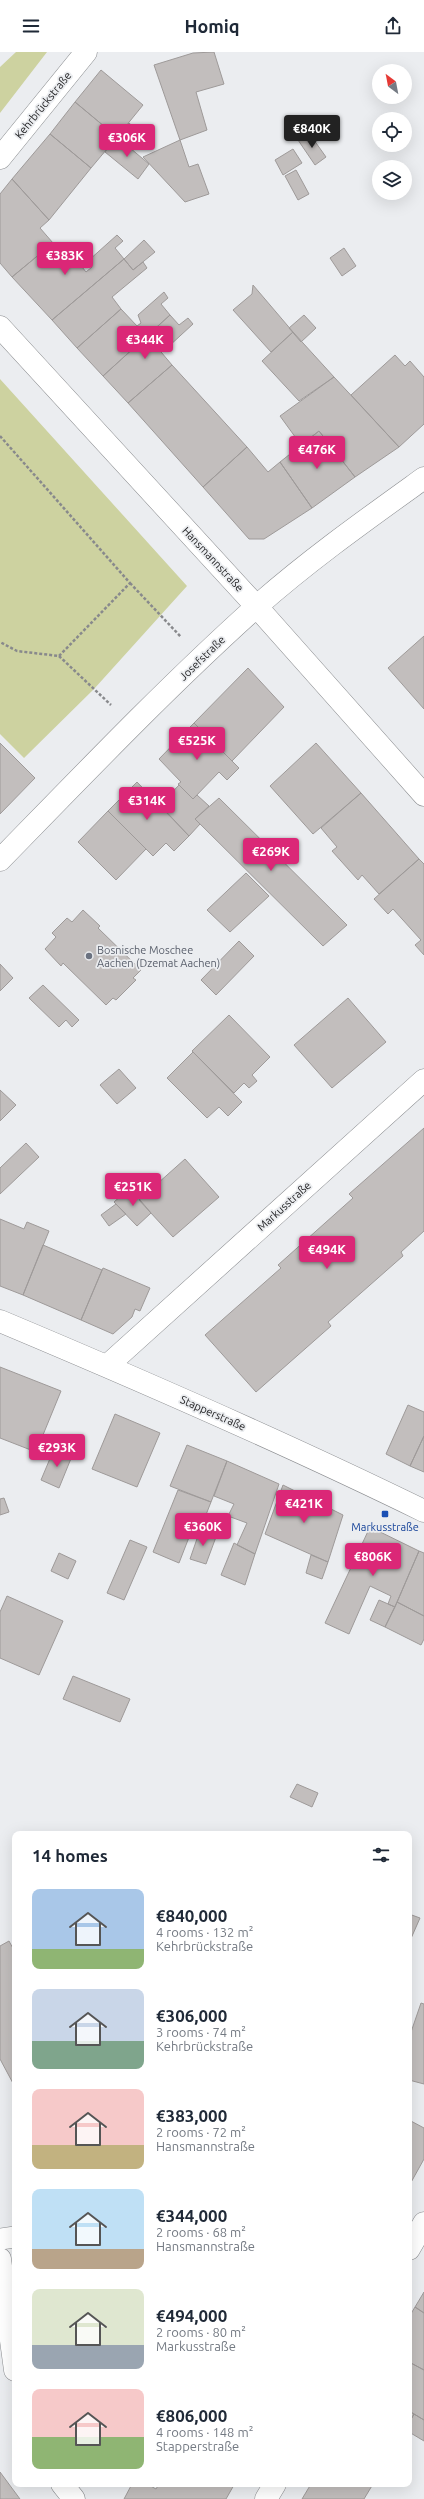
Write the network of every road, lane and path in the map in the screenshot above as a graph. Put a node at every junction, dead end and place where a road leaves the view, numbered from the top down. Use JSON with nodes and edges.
{"nodes":[{"id":1,"x":86,"y":52,"type":"edge"},
{"id":2,"x":0,"y":158,"type":"edge"},
{"id":3,"x":0,"y":326,"type":"edge"},
{"id":4,"x":0,"y":436,"type":"edge"},
{"id":5,"x":424,"y":478,"type":"edge"},
{"id":6,"x":130,"y":583,"type":"junction"},
{"id":7,"x":257,"y":607,"type":"junction"},
{"id":8,"x":0,"y":642,"type":"edge"},
{"id":9,"x":59,"y":656,"type":"junction"},
{"id":10,"x":202,"y":658,"type":"junction"},
{"id":11,"x":132,"y":725,"type":"junction"},
{"id":12,"x":424,"y":795,"type":"edge"},
{"id":13,"x":0,"y":860,"type":"edge"},
{"id":14,"x":424,"y":1080,"type":"edge"},
{"id":15,"x":0,"y":1321,"type":"edge"},
{"id":16,"x":108,"y":1365,"type":"junction"},
{"id":17,"x":424,"y":1511,"type":"edge"},
{"id":18,"x":424,"y":2222,"type":"edge"},
{"id":19,"x":12,"y":2237,"type":"edge"},
{"id":20,"x":0,"y":2239,"type":"edge"},
{"id":21,"x":412,"y":2244,"type":"edge"},
{"id":22,"x":0,"y":2259,"type":"edge"},
{"id":23,"x":12,"y":2348,"type":"edge"},
{"id":24,"x":64,"y":2487,"type":"edge"},
{"id":25,"x":273,"y":2487,"type":"edge"},
{"id":26,"x":74,"y":2499,"type":"edge"},
{"id":27,"x":266,"y":2499,"type":"edge"}],
"edges":[{"from":1,"to":2,"type":"street","name":"Kehrbrückstraße"},
{"from":3,"to":7,"type":"street","name":"Hansmannstraße"},
{"from":4,"to":6,"type":"path"},
{"from":5,"to":7,"type":"street","name":"Josefstraße"},
{"from":6,"to":9,"type":"path"},
{"from":6,"to":10,"type":"path"},
{"from":7,"to":10,"type":"street","name":"Josefstraße"},
{"from":7,"to":12,"type":"street","name":"Hansmannstraße"},
{"from":8,"to":9,"type":"path"},
{"from":9,"to":11,"type":"path"},
{"from":10,"to":11,"type":"street","name":"Josefstraße"},
{"from":11,"to":13,"type":"street","name":"Josefstraße"},
{"from":14,"to":16,"type":"street","name":"Markusstraße"},
{"from":15,"to":16,"type":"street","name":"Stapperstraße"},
{"from":16,"to":17,"type":"street","name":"Stapperstraße"},
{"from":18,"to":21,"type":"street"},
{"from":19,"to":20,"type":"lane"},
{"from":22,"to":23,"type":"street"},
{"from":24,"to":26,"type":"street"},
{"from":25,"to":27,"type":"street"}]}
